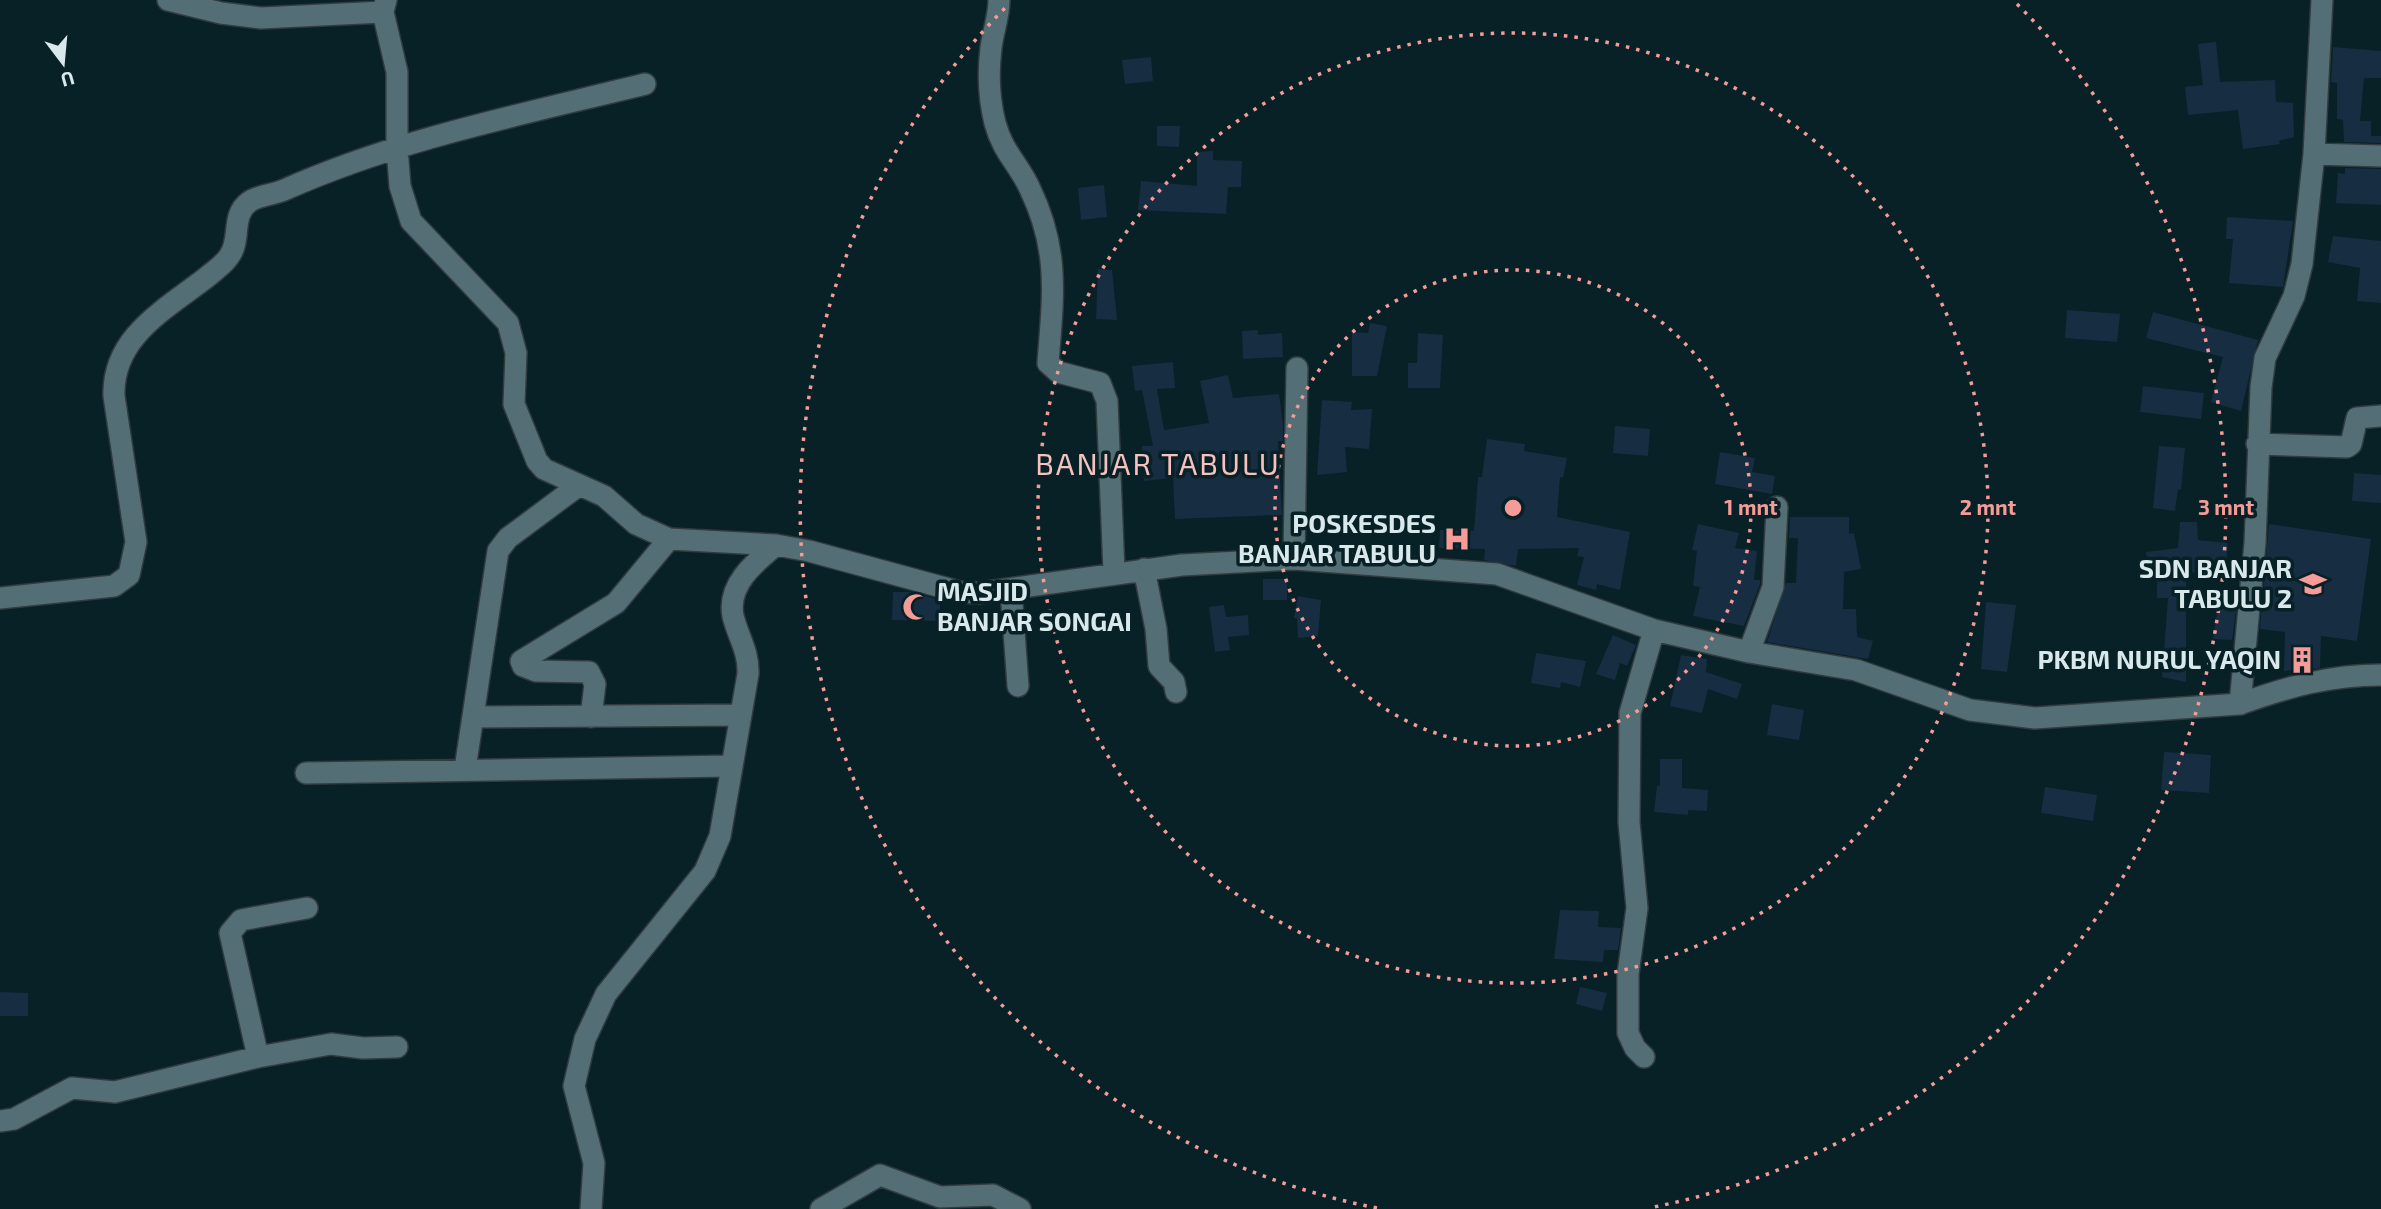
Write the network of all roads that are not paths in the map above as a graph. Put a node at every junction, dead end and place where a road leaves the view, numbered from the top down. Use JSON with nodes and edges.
{"nodes":[{"id":1,"x":168,"y":0,"type":"edge"},
{"id":2,"x":999,"y":0,"type":"edge"},
{"id":3,"x":2322,"y":0,"type":"edge"},
{"id":4,"x":385,"y":6,"type":"edge"},
{"id":5,"x":645,"y":84,"type":"dead end"},
{"id":6,"x":397,"y":148,"type":"junction"},
{"id":7,"x":2314,"y":154,"type":"junction"},
{"id":8,"x":2381,"y":156,"type":"edge"},
{"id":9,"x":1297,"y":368,"type":"dead end"},
{"id":10,"x":2381,"y":416,"type":"edge"},
{"id":11,"x":2257,"y":444,"type":"junction"},
{"id":12,"x":578,"y":486,"type":"junction"},
{"id":13,"x":1777,"y":507,"type":"dead end"},
{"id":14,"x":669,"y":539,"type":"junction"},
{"id":15,"x":776,"y":545,"type":"junction"},
{"id":16,"x":1294,"y":559,"type":"junction"},
{"id":17,"x":1144,"y":569,"type":"junction"},
{"id":18,"x":1114,"y":572,"type":"junction"},
{"id":19,"x":1012,"y":590,"type":"junction"},
{"id":20,"x":0,"y":598,"type":"edge"},
{"id":21,"x":1654,"y":630,"type":"junction"},
{"id":22,"x":1749,"y":652,"type":"junction"},
{"id":23,"x":2381,"y":675,"type":"edge"},
{"id":24,"x":1018,"y":686,"type":"dead end"},
{"id":25,"x":1176,"y":692,"type":"dead end"},
{"id":26,"x":2240,"y":704,"type":"junction"},
{"id":27,"x":741,"y":715,"type":"junction"},
{"id":28,"x":473,"y":717,"type":"junction"},
{"id":29,"x":591,"y":717,"type":"junction"},
{"id":30,"x":730,"y":766,"type":"junction"},
{"id":31,"x":466,"y":768,"type":"junction"},
{"id":32,"x":306,"y":773,"type":"dead end"},
{"id":33,"x":306,"y":908,"type":"dead end"},
{"id":34,"x":397,"y":1047,"type":"dead end"},
{"id":35,"x":258,"y":1057,"type":"junction"},
{"id":36,"x":1644,"y":1057,"type":"dead end"},
{"id":37,"x":0,"y":1121,"type":"edge"},
{"id":38,"x":591,"y":1209,"type":"edge"},
{"id":39,"x":821,"y":1209,"type":"edge"},
{"id":40,"x":1020,"y":1209,"type":"edge"}],
"edges":[{"from":1,"to":4,"type":"street"},
{"from":2,"to":18,"type":"street"},
{"from":3,"to":7,"type":"street"},
{"from":4,"to":6,"type":"street"},
{"from":5,"to":6,"type":"street"},
{"from":6,"to":12,"type":"street"},
{"from":6,"to":20,"type":"street"},
{"from":7,"to":8,"type":"street"},
{"from":7,"to":11,"type":"street"},
{"from":9,"to":16,"type":"street"},
{"from":10,"to":11,"type":"street"},
{"from":11,"to":26,"type":"street"},
{"from":12,"to":14,"type":"street"},
{"from":12,"to":28,"type":"street"},
{"from":13,"to":22,"type":"street"},
{"from":14,"to":15,"type":"street"},
{"from":14,"to":29,"type":"street"},
{"from":15,"to":19,"type":"street"},
{"from":15,"to":27,"type":"street"},
{"from":16,"to":17,"type":"street"},
{"from":16,"to":21,"type":"street"},
{"from":17,"to":18,"type":"street"},
{"from":17,"to":25,"type":"street"},
{"from":18,"to":19,"type":"street"},
{"from":19,"to":24,"type":"street"},
{"from":21,"to":22,"type":"street"},
{"from":21,"to":36,"type":"street"},
{"from":22,"to":26,"type":"street"},
{"from":23,"to":26,"type":"street"},
{"from":27,"to":29,"type":"street"},
{"from":27,"to":30,"type":"street"},
{"from":28,"to":29,"type":"street"},
{"from":28,"to":31,"type":"street"},
{"from":30,"to":31,"type":"street"},
{"from":30,"to":38,"type":"street"},
{"from":31,"to":32,"type":"street"},
{"from":33,"to":35,"type":"street"},
{"from":34,"to":35,"type":"street"},
{"from":35,"to":37,"type":"street"},
{"from":39,"to":40,"type":"street"}]}
